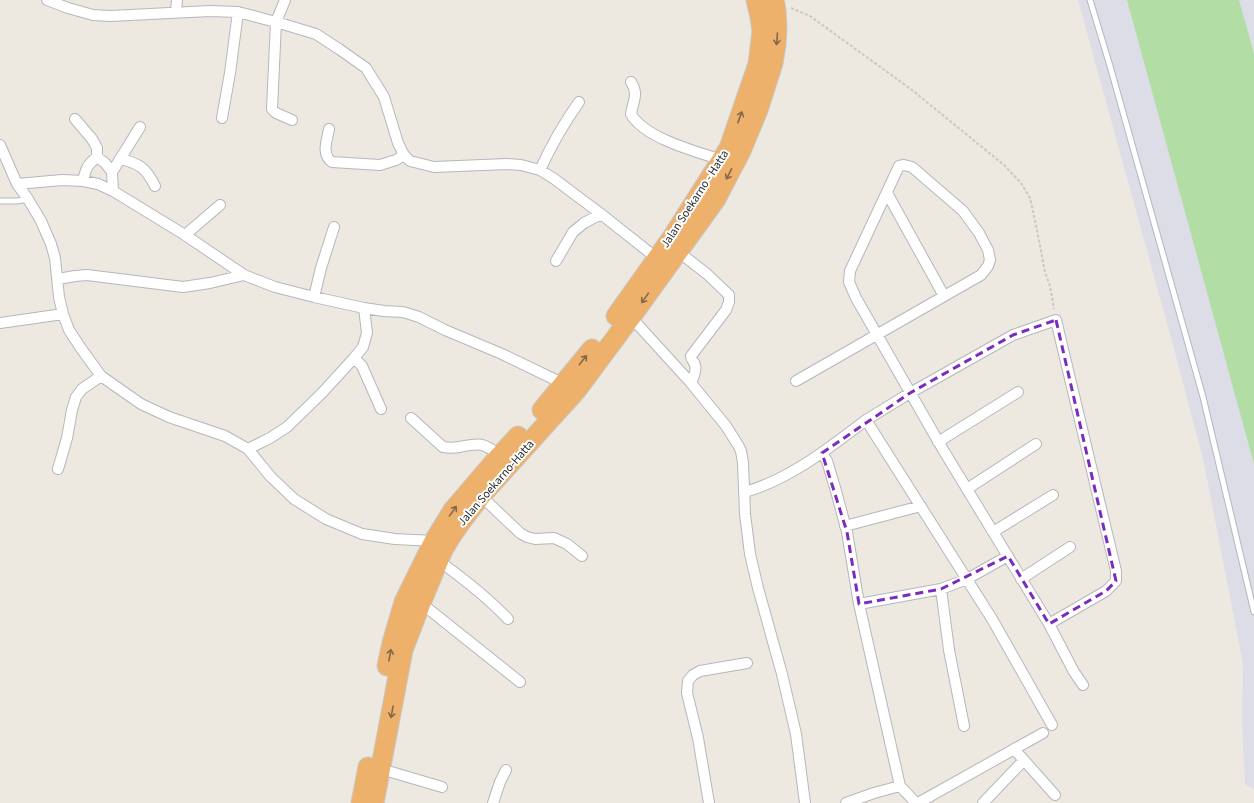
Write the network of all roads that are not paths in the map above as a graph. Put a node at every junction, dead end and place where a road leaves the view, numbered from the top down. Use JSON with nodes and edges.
{"nodes":[{"id":1,"x":46,"y":0,"type":"edge"},
{"id":2,"x":177,"y":0,"type":"edge"},
{"id":3,"x":285,"y":0,"type":"edge"},
{"id":4,"x":756,"y":0,"type":"edge"},
{"id":5,"x":1090,"y":0,"type":"edge"},
{"id":6,"x":774,"y":1,"type":"edge"},
{"id":7,"x":176,"y":12,"type":"junction"},
{"id":8,"x":238,"y":12,"type":"junction"},
{"id":9,"x":276,"y":22,"type":"junction"},
{"id":10,"x":631,"y":82,"type":"dead end"},
{"id":11,"x":580,"y":102,"type":"dead end"},
{"id":12,"x":222,"y":118,"type":"dead end"},
{"id":13,"x":75,"y":119,"type":"dead end"},
{"id":14,"x":292,"y":120,"type":"dead end"},
{"id":15,"x":140,"y":127,"type":"dead end"},
{"id":16,"x":328,"y":129,"type":"dead end"},
{"id":17,"x":0,"y":145,"type":"edge"},
{"id":18,"x":404,"y":155,"type":"junction"},
{"id":19,"x":97,"y":157,"type":"junction"},
{"id":20,"x":120,"y":159,"type":"junction"},
{"id":21,"x":722,"y":160,"type":"junction"},
{"id":22,"x":540,"y":170,"type":"junction"},
{"id":23,"x":112,"y":172,"type":"junction"},
{"id":24,"x":84,"y":180,"type":"junction"},
{"id":25,"x":17,"y":184,"type":"junction"},
{"id":26,"x":155,"y":186,"type":"dead end"},
{"id":27,"x":112,"y":191,"type":"junction"},
{"id":28,"x":888,"y":192,"type":"junction"},
{"id":29,"x":28,"y":199,"type":"junction"},
{"id":30,"x":0,"y":201,"type":"edge"},
{"id":31,"x":220,"y":205,"type":"dead end"},
{"id":32,"x":601,"y":214,"type":"junction"},
{"id":33,"x":334,"y":227,"type":"dead end"},
{"id":34,"x":185,"y":235,"type":"junction"},
{"id":35,"x":667,"y":255,"type":"junction"},
{"id":36,"x":556,"y":261,"type":"dead end"},
{"id":37,"x":244,"y":275,"type":"junction"},
{"id":38,"x":58,"y":279,"type":"junction"},
{"id":39,"x":944,"y":296,"type":"junction"},
{"id":40,"x":314,"y":297,"type":"junction"},
{"id":41,"x":364,"y":308,"type":"junction"},
{"id":42,"x":627,"y":313,"type":"junction"},
{"id":43,"x":63,"y":314,"type":"junction"},
{"id":44,"x":0,"y":323,"type":"edge"},
{"id":45,"x":877,"y":334,"type":"junction"},
{"id":46,"x":354,"y":358,"type":"junction"},
{"id":47,"x":101,"y":376,"type":"junction"},
{"id":48,"x":796,"y":381,"type":"dead end"},
{"id":49,"x":691,"y":383,"type":"junction"},
{"id":50,"x":564,"y":384,"type":"junction"},
{"id":51,"x":1018,"y":392,"type":"dead end"},
{"id":52,"x":910,"y":393,"type":"junction"},
{"id":53,"x":381,"y":409,"type":"dead end"},
{"id":54,"x":411,"y":418,"type":"dead end"},
{"id":55,"x":866,"y":420,"type":"junction"},
{"id":56,"x":938,"y":442,"type":"junction"},
{"id":57,"x":1036,"y":444,"type":"dead end"},
{"id":58,"x":248,"y":449,"type":"junction"},
{"id":59,"x":822,"y":453,"type":"junction"},
{"id":60,"x":500,"y":456,"type":"junction"},
{"id":61,"x":58,"y":469,"type":"dead end"},
{"id":62,"x":966,"y":489,"type":"junction"},
{"id":63,"x":745,"y":492,"type":"junction"},
{"id":64,"x":1053,"y":495,"type":"dead end"},
{"id":65,"x":481,"y":496,"type":"junction"},
{"id":66,"x":921,"y":506,"type":"junction"},
{"id":67,"x":845,"y":526,"type":"junction"},
{"id":68,"x":994,"y":532,"type":"junction"},
{"id":69,"x":434,"y":541,"type":"junction"},
{"id":70,"x":1070,"y":547,"type":"dead end"},
{"id":71,"x":582,"y":556,"type":"dead end"},
{"id":72,"x":1008,"y":556,"type":"junction"},
{"id":73,"x":439,"y":561,"type":"junction"},
{"id":74,"x":967,"y":579,"type":"junction"},
{"id":75,"x":1021,"y":579,"type":"junction"},
{"id":76,"x":941,"y":589,"type":"junction"},
{"id":77,"x":421,"y":603,"type":"junction"},
{"id":78,"x":859,"y":604,"type":"junction"},
{"id":79,"x":1254,"y":612,"type":"edge"},
{"id":80,"x":508,"y":619,"type":"dead end"},
{"id":81,"x":1049,"y":624,"type":"junction"},
{"id":82,"x":747,"y":663,"type":"dead end"},
{"id":83,"x":520,"y":682,"type":"dead end"},
{"id":84,"x":1083,"y":685,"type":"dead end"},
{"id":85,"x":1052,"y":725,"type":"dead end"},
{"id":86,"x":964,"y":726,"type":"dead end"},
{"id":87,"x":1043,"y":733,"type":"dead end"},
{"id":88,"x":1014,"y":749,"type":"junction"},
{"id":89,"x":1024,"y":760,"type":"junction"},
{"id":90,"x":381,"y":769,"type":"junction"},
{"id":91,"x":506,"y":770,"type":"dead end"},
{"id":92,"x":900,"y":786,"type":"junction"},
{"id":93,"x":442,"y":787,"type":"dead end"},
{"id":94,"x":1055,"y":795,"type":"dead end"},
{"id":95,"x":361,"y":803,"type":"edge"},
{"id":96,"x":374,"y":803,"type":"edge"},
{"id":97,"x":493,"y":803,"type":"edge"},
{"id":98,"x":709,"y":803,"type":"edge"},
{"id":99,"x":806,"y":803,"type":"edge"},
{"id":100,"x":846,"y":803,"type":"edge"},
{"id":101,"x":917,"y":803,"type":"edge"},
{"id":102,"x":983,"y":803,"type":"edge"}],
"edges":[{"from":1,"to":7,"type":"street"},
{"from":2,"to":7,"type":"street"},
{"from":3,"to":9,"type":"street"},
{"from":21,"to":4,"type":"highway","name":"Jalan Soekarno - Hatta","one_way":true},
{"from":5,"to":79,"type":"lane"},
{"from":6,"to":35,"type":"highway","name":"Jalan Soekarno - Hatta","one_way":true},
{"from":7,"to":8,"type":"street"},
{"from":8,"to":9,"type":"street"},
{"from":8,"to":12,"type":"street"},
{"from":9,"to":14,"type":"street"},
{"from":9,"to":18,"type":"street"},
{"from":10,"to":21,"type":"street"},
{"from":11,"to":22,"type":"street"},
{"from":13,"to":19,"type":"street"},
{"from":15,"to":20,"type":"street"},
{"from":16,"to":18,"type":"street"},
{"from":17,"to":25,"type":"street"},
{"from":18,"to":22,"type":"street"},
{"from":19,"to":23,"type":"street"},
{"from":19,"to":24,"type":"street"},
{"from":20,"to":23,"type":"street"},
{"from":20,"to":26,"type":"street"},
{"from":21,"to":35,"type":"highway","name":"Jalan Soekarno - Hatta"},
{"from":22,"to":32,"type":"street"},
{"from":23,"to":27,"type":"street"},
{"from":24,"to":25,"type":"street"},
{"from":24,"to":27,"type":"street"},
{"from":25,"to":29,"type":"street"},
{"from":27,"to":34,"type":"street"},
{"from":28,"to":39,"type":"street"},
{"from":28,"to":39,"type":"street"},
{"from":28,"to":45,"type":"street"},
{"from":29,"to":30,"type":"lane"},
{"from":29,"to":38,"type":"street"},
{"from":31,"to":34,"type":"street"},
{"from":32,"to":35,"type":"street"},
{"from":32,"to":36,"type":"street"},
{"from":33,"to":40,"type":"street"},
{"from":34,"to":37,"type":"street"},
{"from":35,"to":42,"type":"highway","name":"Jalan Soekarno-Hatta"},
{"from":35,"to":49,"type":"street"},
{"from":37,"to":38,"type":"street"},
{"from":37,"to":40,"type":"street"},
{"from":38,"to":43,"type":"street"},
{"from":39,"to":45,"type":"street"},
{"from":40,"to":41,"type":"street"},
{"from":41,"to":46,"type":"street"},
{"from":41,"to":50,"type":"street"},
{"from":42,"to":49,"type":"street"},
{"from":50,"to":42,"type":"highway","one_way":true},
{"from":42,"to":65,"type":"highway","name":"Jalan Soekarno-Hatta"},
{"from":43,"to":44,"type":"street"},
{"from":43,"to":47,"type":"street"},
{"from":45,"to":48,"type":"street"},
{"from":45,"to":52,"type":"street"},
{"from":46,"to":53,"type":"street"},
{"from":46,"to":58,"type":"street"},
{"from":47,"to":58,"type":"street"},
{"from":47,"to":61,"type":"street"},
{"from":49,"to":63,"type":"street"},
{"from":50,"to":60,"type":"highway"},
{"from":51,"to":56,"type":"street"},
{"from":52,"to":55,"type":"street"},
{"from":52,"to":56,"type":"street"},
{"from":52,"to":81,"type":"street"},
{"from":54,"to":60,"type":"street"},
{"from":55,"to":59,"type":"street"},
{"from":55,"to":66,"type":"street"},
{"from":56,"to":62,"type":"street"},
{"from":57,"to":62,"type":"street"},
{"from":58,"to":69,"type":"street"},
{"from":59,"to":63,"type":"street"},
{"from":59,"to":67,"type":"street"},
{"from":69,"to":60,"type":"highway","one_way":true},
{"from":62,"to":68,"type":"street"},
{"from":63,"to":99,"type":"street"},
{"from":64,"to":68,"type":"street"},
{"from":65,"to":71,"type":"street"},
{"from":65,"to":73,"type":"highway","name":"Jalan Soekarno-Hatta"},
{"from":66,"to":67,"type":"street"},
{"from":66,"to":74,"type":"street"},
{"from":67,"to":78,"type":"street"},
{"from":68,"to":72,"type":"street"},
{"from":95,"to":69,"type":"highway","one_way":true},
{"from":70,"to":75,"type":"street"},
{"from":72,"to":74,"type":"street"},
{"from":72,"to":75,"type":"street"},
{"from":73,"to":77,"type":"highway","name":"Jalan Soekarno-Hatta"},
{"from":73,"to":80,"type":"street"},
{"from":74,"to":76,"type":"street"},
{"from":74,"to":85,"type":"street"},
{"from":75,"to":81,"type":"street"},
{"from":76,"to":78,"type":"street"},
{"from":76,"to":86,"type":"street"},
{"from":77,"to":83,"type":"street"},
{"from":77,"to":90,"type":"highway","name":"Jalan Soekarno-Hatta","one_way":true},
{"from":78,"to":92,"type":"street"},
{"from":81,"to":84,"type":"street"},
{"from":82,"to":98,"type":"street"},
{"from":87,"to":88,"type":"street"},
{"from":88,"to":89,"type":"street"},
{"from":88,"to":101,"type":"street"},
{"from":89,"to":94,"type":"street"},
{"from":89,"to":102,"type":"street"},
{"from":90,"to":93,"type":"street"},
{"from":90,"to":96,"type":"highway","name":"Jalan Soekarno-Hatta"},
{"from":91,"to":97,"type":"street"},
{"from":92,"to":100,"type":"street"},
{"from":92,"to":101,"type":"street"}]}
